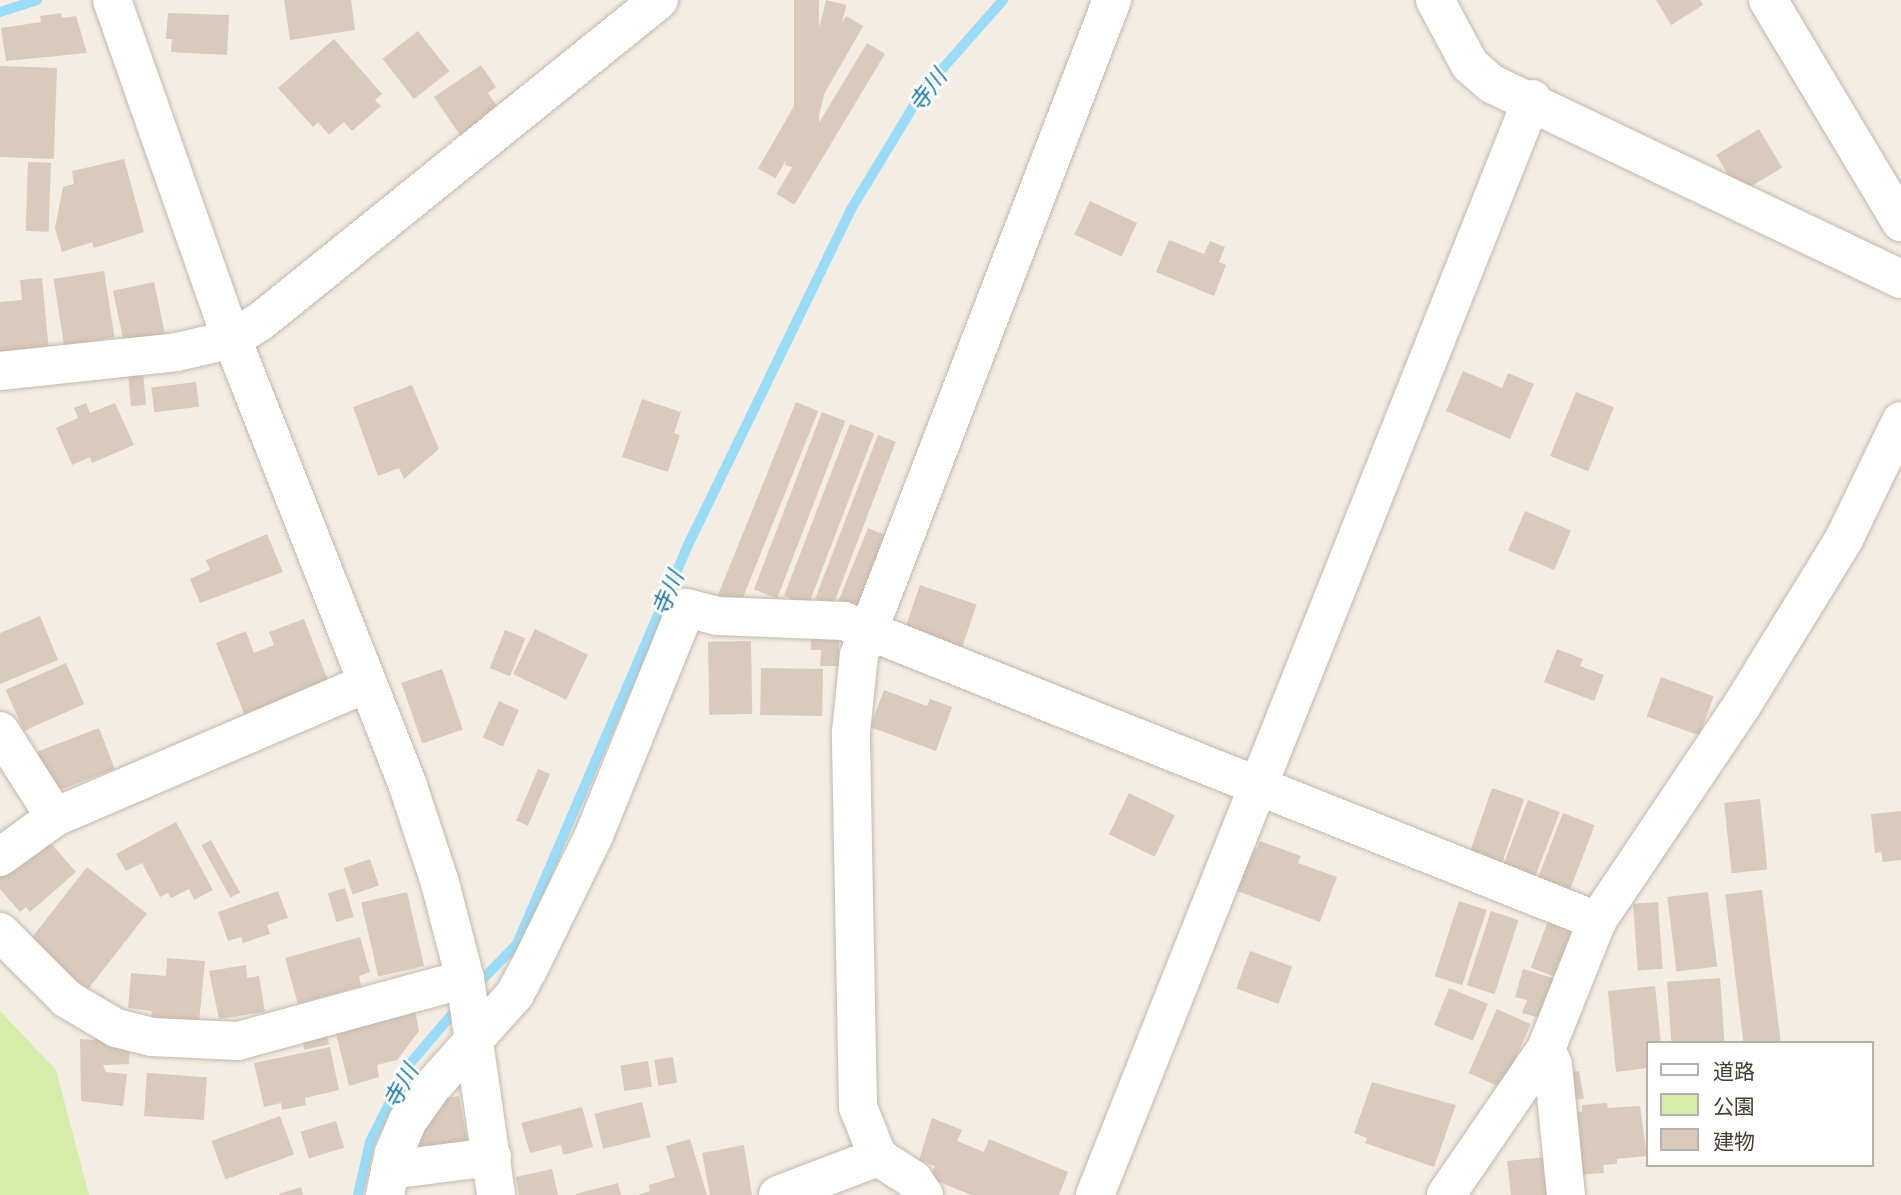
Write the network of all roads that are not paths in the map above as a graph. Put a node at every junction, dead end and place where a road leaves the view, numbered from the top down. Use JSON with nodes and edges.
{"nodes":[{"id":1,"x":112,"y":0,"type":"edge"},
{"id":2,"x":659,"y":0,"type":"edge"},
{"id":3,"x":1112,"y":0,"type":"edge"},
{"id":4,"x":1435,"y":0,"type":"edge"},
{"id":5,"x":1768,"y":0,"type":"edge"},
{"id":6,"x":1532,"y":99,"type":"junction"},
{"id":7,"x":1901,"y":222,"type":"edge"},
{"id":8,"x":1901,"y":279,"type":"edge"},
{"id":9,"x":233,"y":339,"type":"junction"},
{"id":10,"x":0,"y":371,"type":"edge"},
{"id":11,"x":1901,"y":421,"type":"edge"},
{"id":12,"x":866,"y":629,"type":"junction"},
{"id":13,"x":368,"y":683,"type":"junction"},
{"id":14,"x":0,"y":731,"type":"edge"},
{"id":15,"x":1258,"y":787,"type":"junction"},
{"id":16,"x":55,"y":817,"type":"junction"},
{"id":17,"x":0,"y":857,"type":"edge"},
{"id":18,"x":1597,"y":921,"type":"junction"},
{"id":19,"x":0,"y":932,"type":"edge"},
{"id":20,"x":465,"y":979,"type":"junction"},
{"id":21,"x":473,"y":1034,"type":"junction"},
{"id":22,"x":1546,"y":1049,"type":"junction"},
{"id":23,"x":492,"y":1157,"type":"junction"},
{"id":24,"x":878,"y":1157,"type":"junction"},
{"id":25,"x":388,"y":1183,"type":"edge"},
{"id":26,"x":496,"y":1195,"type":"edge"},
{"id":27,"x":778,"y":1195,"type":"edge"},
{"id":28,"x":924,"y":1195,"type":"edge"},
{"id":29,"x":1095,"y":1195,"type":"edge"},
{"id":30,"x":1446,"y":1195,"type":"edge"},
{"id":31,"x":1566,"y":1195,"type":"edge"}],
"edges":[{"from":1,"to":9,"type":"street"},
{"from":2,"to":9,"type":"street"},
{"from":3,"to":12,"type":"street"},
{"from":4,"to":6,"type":"street"},
{"from":5,"to":7,"type":"street"},
{"from":6,"to":8,"type":"street"},
{"from":6,"to":15,"type":"street"},
{"from":9,"to":10,"type":"street"},
{"from":9,"to":13,"type":"street"},
{"from":11,"to":18,"type":"street"},
{"from":12,"to":15,"type":"street"},
{"from":12,"to":21,"type":"street"},
{"from":12,"to":24,"type":"street"},
{"from":13,"to":16,"type":"street"},
{"from":13,"to":20,"type":"street"},
{"from":14,"to":16,"type":"street"},
{"from":15,"to":18,"type":"street"},
{"from":15,"to":29,"type":"street"},
{"from":16,"to":17,"type":"street"},
{"from":18,"to":22,"type":"street"},
{"from":19,"to":20,"type":"street"},
{"from":20,"to":21,"type":"street"},
{"from":21,"to":23,"type":"street"},
{"from":21,"to":25,"type":"street"},
{"from":22,"to":30,"type":"street"},
{"from":22,"to":31,"type":"street"},
{"from":23,"to":25,"type":"street"},
{"from":23,"to":26,"type":"street"},
{"from":24,"to":27,"type":"street"},
{"from":24,"to":28,"type":"street"}]}
